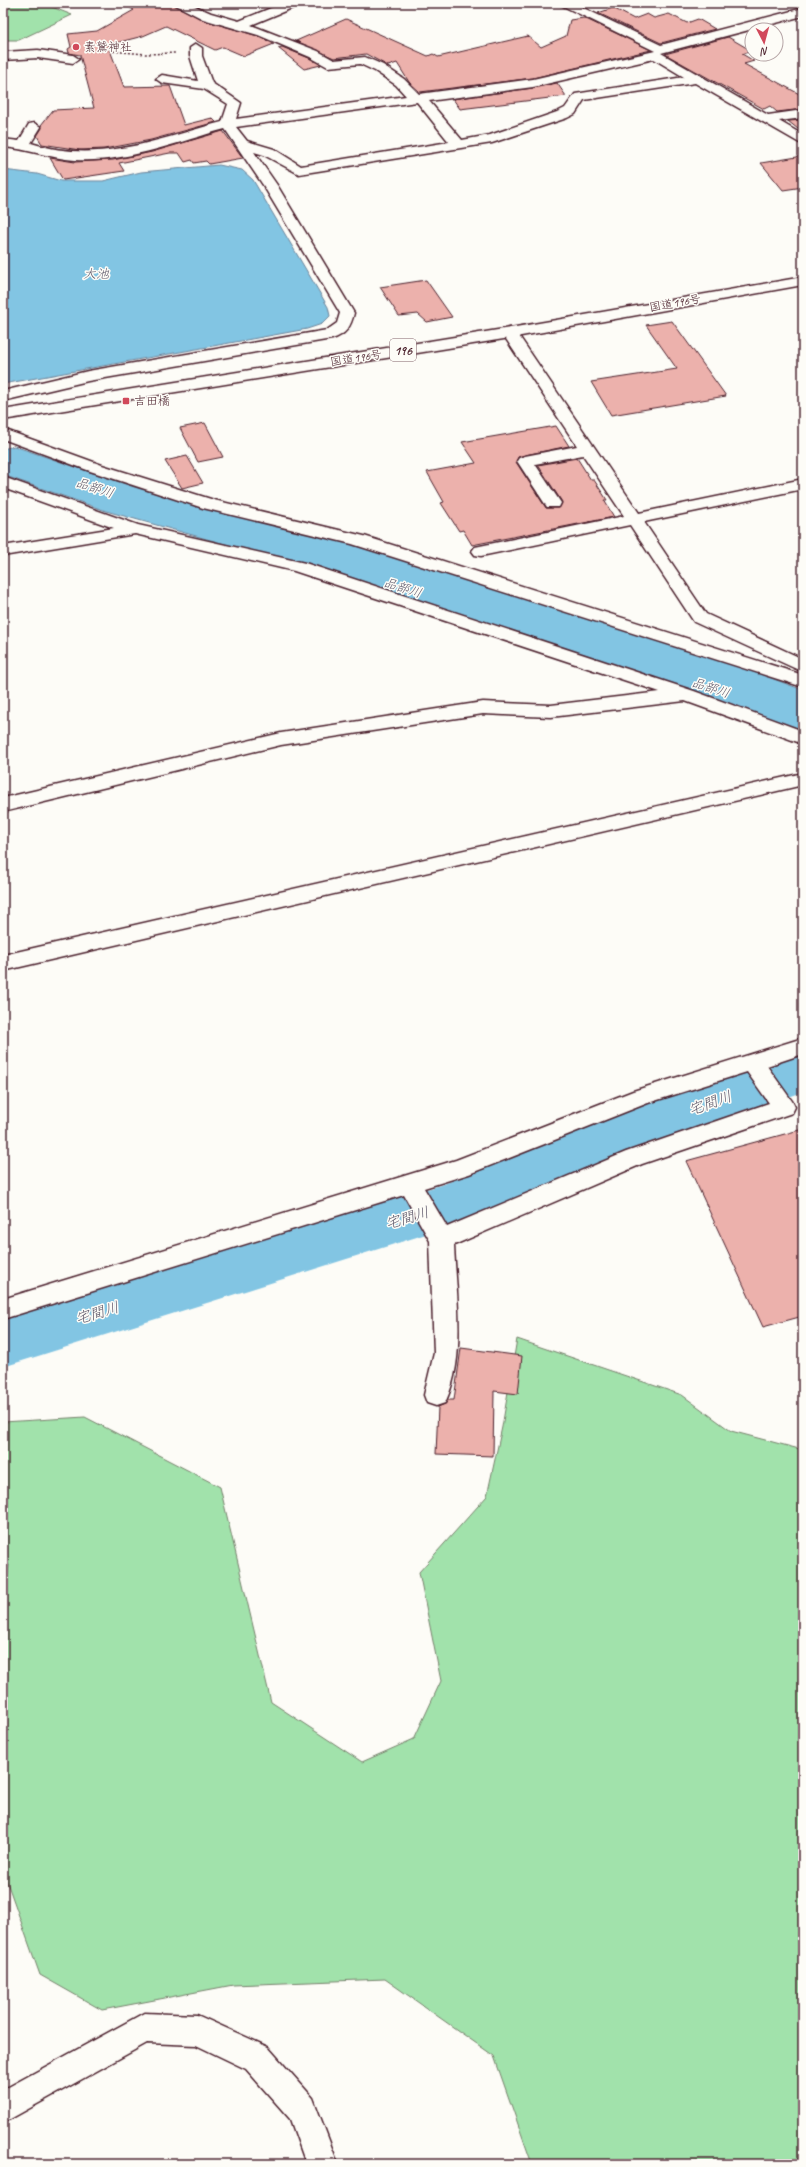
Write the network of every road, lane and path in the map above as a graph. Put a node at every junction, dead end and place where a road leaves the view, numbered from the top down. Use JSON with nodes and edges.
{"nodes":[{"id":1,"x":178,"y":3,"type":"edge"},
{"id":2,"x":293,"y":3,"type":"edge"},
{"id":3,"x":563,"y":3,"type":"edge"},
{"id":4,"x":803,"y":12,"type":"edge"},
{"id":5,"x":238,"y":26,"type":"junction"},
{"id":6,"x":97,"y":50,"type":"dead end"},
{"id":7,"x":196,"y":50,"type":"joint"},
{"id":8,"x":658,"y":52,"type":"junction"},
{"id":9,"x":3,"y":56,"type":"edge"},
{"id":10,"x":73,"y":59,"type":"dead end"},
{"id":11,"x":162,"y":79,"type":"dead end"},
{"id":12,"x":696,"y":79,"type":"junction"},
{"id":13,"x":207,"y":86,"type":"junction"},
{"id":14,"x":418,"y":98,"type":"junction"},
{"id":15,"x":803,"y":114,"type":"edge"},
{"id":16,"x":766,"y":119,"type":"junction"},
{"id":17,"x":228,"y":124,"type":"junction"},
{"id":18,"x":34,"y":127,"type":"dead end"},
{"id":19,"x":803,"y":141,"type":"edge"},
{"id":20,"x":3,"y":143,"type":"edge"},
{"id":21,"x":241,"y":144,"type":"junction"},
{"id":22,"x":23,"y":145,"type":"junction"},
{"id":23,"x":459,"y":145,"type":"junction"},
{"id":24,"x":803,"y":281,"type":"edge"},
{"id":25,"x":510,"y":332,"type":"junction"},
{"id":26,"x":3,"y":396,"type":"edge"},
{"id":27,"x":3,"y":415,"type":"edge"},
{"id":28,"x":3,"y":434,"type":"edge"},
{"id":29,"x":588,"y":449,"type":"junction"},
{"id":30,"x":3,"y":482,"type":"edge"},
{"id":31,"x":803,"y":484,"type":"edge"},
{"id":32,"x":553,"y":503,"type":"dead end"},
{"id":33,"x":634,"y":518,"type":"junction"},
{"id":34,"x":133,"y":530,"type":"junction"},
{"id":35,"x":3,"y":551,"type":"edge"},
{"id":36,"x":481,"y":551,"type":"dead end"},
{"id":37,"x":803,"y":666,"type":"edge"},
{"id":38,"x":803,"y":681,"type":"edge"},
{"id":39,"x":687,"y":695,"type":"junction"},
{"id":40,"x":803,"y":738,"type":"edge"},
{"id":41,"x":803,"y":779,"type":"edge"},
{"id":42,"x":3,"y":805,"type":"edge"},
{"id":43,"x":3,"y":963,"type":"edge"},
{"id":44,"x":803,"y":1046,"type":"edge"},
{"id":45,"x":752,"y":1062,"type":"junction"},
{"id":46,"x":410,"y":1185,"type":"junction"},
{"id":47,"x":441,"y":1239,"type":"junction"},
{"id":48,"x":3,"y":1309,"type":"edge"},
{"id":49,"x":436,"y":1395,"type":"dead end"},
{"id":50,"x":3,"y":2107,"type":"edge"},
{"id":51,"x":322,"y":2164,"type":"edge"}],
"edges":[{"from":1,"to":5,"type":"main road"},
{"from":2,"to":5,"type":"main road"},
{"from":3,"to":8,"type":"main road"},
{"from":4,"to":8,"type":"main road"},
{"from":5,"to":14,"type":"main road"},
{"from":6,"to":7,"type":"path"},
{"from":7,"to":13,"type":"main road"},
{"from":8,"to":12,"type":"main road"},
{"from":8,"to":14,"type":"main road"},
{"from":9,"to":10,"type":"main road"},
{"from":11,"to":13,"type":"main road"},
{"from":12,"to":16,"type":"main road"},
{"from":12,"to":23,"type":"main road"},
{"from":13,"to":17,"type":"main road"},
{"from":14,"to":17,"type":"main road"},
{"from":14,"to":23,"type":"main road"},
{"from":15,"to":16,"type":"main road"},
{"from":16,"to":19,"type":"main road"},
{"from":17,"to":21,"type":"main road"},
{"from":17,"to":22,"type":"main road"},
{"from":18,"to":22,"type":"main road"},
{"from":20,"to":22,"type":"main road"},
{"from":21,"to":23,"type":"main road"},
{"from":21,"to":26,"type":"main road"},
{"from":24,"to":25,"type":"main road","name":"国道196号","number":"196"},
{"from":25,"to":27,"type":"main road","name":"国道196号","number":"196"},
{"from":25,"to":29,"type":"main road"},
{"from":28,"to":38,"type":"main road"},
{"from":29,"to":32,"type":"main road"},
{"from":29,"to":33,"type":"main road"},
{"from":30,"to":34,"type":"main road"},
{"from":31,"to":33,"type":"main road"},
{"from":33,"to":36,"type":"main road"},
{"from":33,"to":37,"type":"main road"},
{"from":34,"to":35,"type":"main road"},
{"from":34,"to":39,"type":"main road"},
{"from":39,"to":40,"type":"main road"},
{"from":39,"to":42,"type":"main road"},
{"from":41,"to":43,"type":"main road"},
{"from":44,"to":45,"type":"main road"},
{"from":45,"to":46,"type":"main road"},
{"from":45,"to":47,"type":"main road"},
{"from":46,"to":47,"type":"main road"},
{"from":46,"to":48,"type":"main road"},
{"from":47,"to":49,"type":"main road"},
{"from":50,"to":51,"type":"main road"}]}
